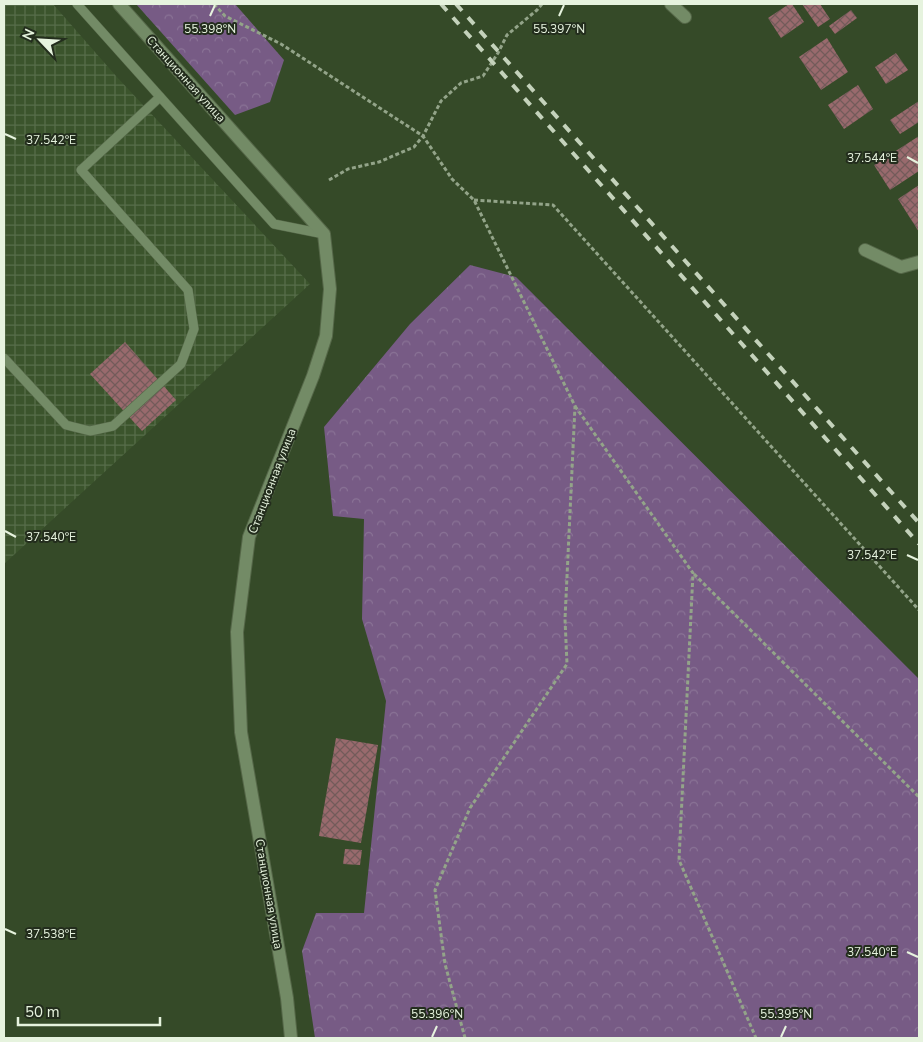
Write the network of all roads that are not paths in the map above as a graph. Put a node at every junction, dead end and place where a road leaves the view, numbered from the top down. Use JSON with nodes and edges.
{"nodes":[{"id":1,"x":77,"y":4,"type":"edge"},
{"id":2,"x":119,"y":4,"type":"edge"},
{"id":3,"x":671,"y":4,"type":"edge"},
{"id":4,"x":685,"y":17,"type":"dead end"},
{"id":5,"x":160,"y":97,"type":"junction"},
{"id":6,"x":324,"y":234,"type":"junction"},
{"id":7,"x":865,"y":250,"type":"dead end"},
{"id":8,"x":919,"y":262,"type":"edge"},
{"id":9,"x":4,"y":358,"type":"edge"},
{"id":10,"x":291,"y":1038,"type":"edge"}],
"edges":[{"from":1,"to":5,"type":"lane"},
{"from":2,"to":6,"type":"street","name":"Станционная улица"},
{"from":3,"to":4,"type":"street"},
{"from":5,"to":6,"type":"lane"},
{"from":5,"to":9,"type":"lane"},
{"from":6,"to":10,"type":"street","name":"Станционная улица"},
{"from":7,"to":8,"type":"street"}]}
